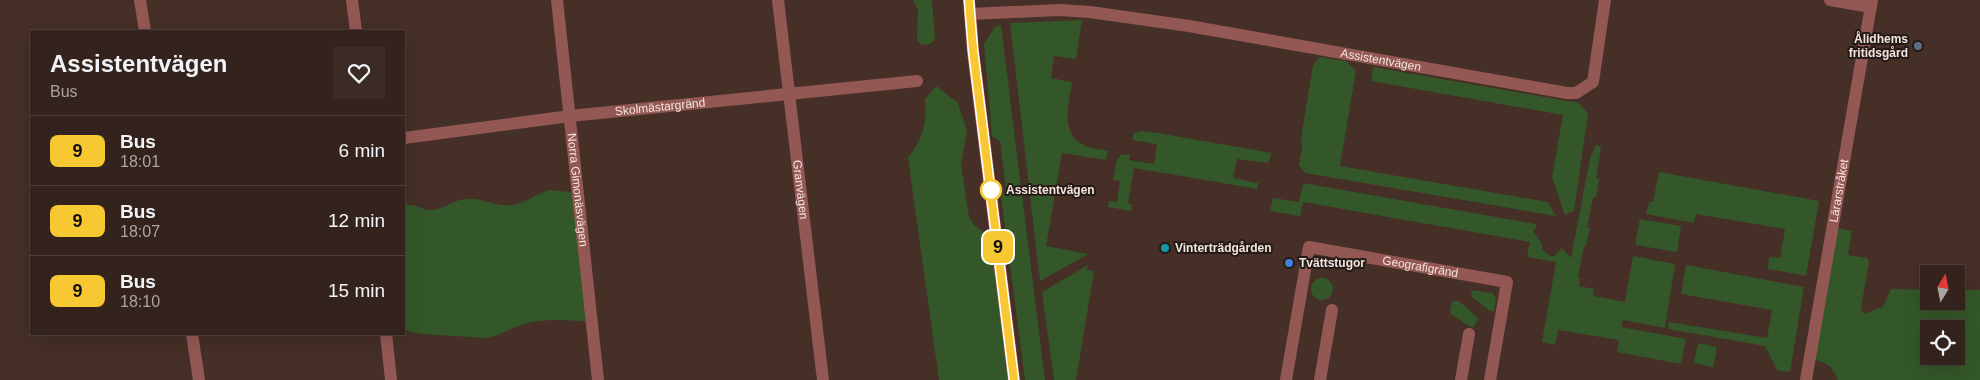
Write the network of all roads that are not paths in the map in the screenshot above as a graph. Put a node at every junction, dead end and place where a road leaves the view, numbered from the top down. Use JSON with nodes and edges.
{"nodes":[{"id":1,"x":140,"y":0,"type":"edge"},
{"id":2,"x":352,"y":0,"type":"edge"},
{"id":3,"x":557,"y":0,"type":"edge"},
{"id":4,"x":778,"y":0,"type":"edge"},
{"id":5,"x":969,"y":0,"type":"edge"},
{"id":6,"x":1830,"y":0,"type":"edge"},
{"id":7,"x":1605,"y":3,"type":"edge"},
{"id":8,"x":1871,"y":4,"type":"edge"},
{"id":9,"x":1061,"y":5,"type":"edge"},
{"id":10,"x":970,"y":14,"type":"junction"},
{"id":11,"x":145,"y":30,"type":"edge"},
{"id":12,"x":356,"y":30,"type":"edge"},
{"id":13,"x":917,"y":81,"type":"dead end"},
{"id":14,"x":790,"y":93,"type":"junction"},
{"id":15,"x":570,"y":116,"type":"junction"},
{"id":16,"x":405,"y":138,"type":"edge"},
{"id":17,"x":1332,"y":310,"type":"dead end"},
{"id":18,"x":1469,"y":334,"type":"dead end"},
{"id":19,"x":192,"y":335,"type":"edge"},
{"id":20,"x":386,"y":335,"type":"edge"},
{"id":21,"x":199,"y":380,"type":"edge"},
{"id":22,"x":391,"y":380,"type":"edge"},
{"id":23,"x":598,"y":380,"type":"edge"},
{"id":24,"x":822,"y":380,"type":"edge"},
{"id":25,"x":1014,"y":380,"type":"edge"},
{"id":26,"x":1286,"y":380,"type":"edge"},
{"id":27,"x":1320,"y":380,"type":"edge"},
{"id":28,"x":1461,"y":380,"type":"edge"},
{"id":29,"x":1490,"y":380,"type":"edge"},
{"id":30,"x":1806,"y":380,"type":"edge"}],
"edges":[{"from":1,"to":11,"type":"street"},
{"from":2,"to":12,"type":"street"},
{"from":3,"to":15,"type":"street","name":"Norra Gimonäsvägen"},
{"from":4,"to":14,"type":"street","name":"Granvägen"},
{"from":5,"to":10,"type":"street"},
{"from":6,"to":8,"type":"street"},
{"from":7,"to":9,"type":"street","name":"Assistentvägen"},
{"from":8,"to":30,"type":"street","name":"Lärarstråket"},
{"from":9,"to":10,"type":"street","name":"Assistentvägen"},
{"from":10,"to":25,"type":"street"},
{"from":13,"to":14,"type":"street","name":"Skolmästargränd"},
{"from":14,"to":15,"type":"street","name":"Skolmästargränd"},
{"from":14,"to":24,"type":"street","name":"Granvägen"},
{"from":15,"to":16,"type":"street","name":"Skolmästargränd"},
{"from":15,"to":23,"type":"street","name":"Norra Gimonäsvägen"},
{"from":17,"to":27,"type":"street"},
{"from":18,"to":28,"type":"street"},
{"from":19,"to":21,"type":"street"},
{"from":20,"to":22,"type":"street"},
{"from":26,"to":29,"type":"street","name":"Geografigränd"}]}
